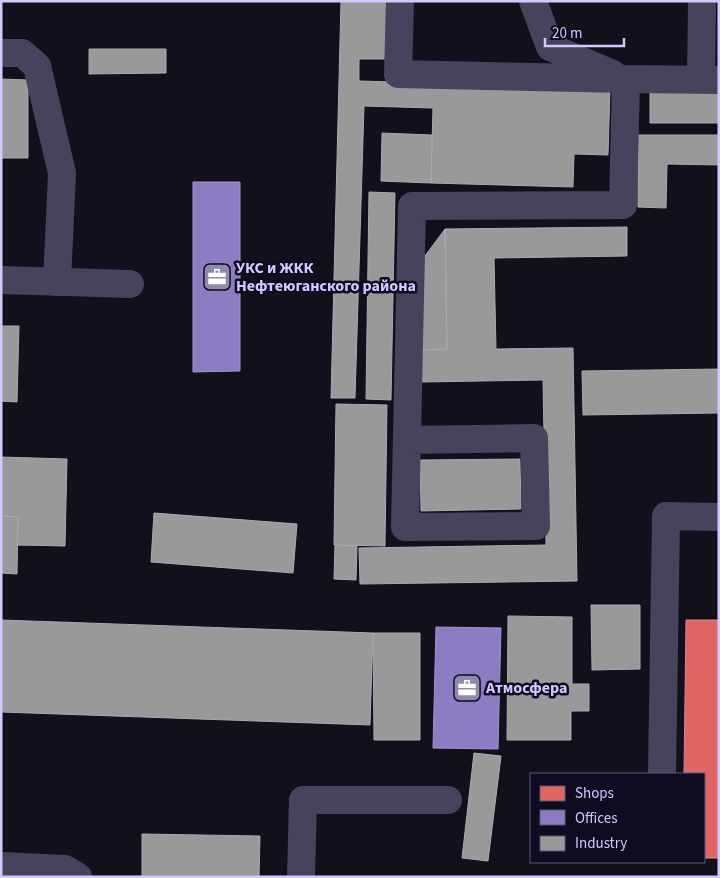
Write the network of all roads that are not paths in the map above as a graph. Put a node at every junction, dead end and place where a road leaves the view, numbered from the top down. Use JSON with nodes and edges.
{"nodes":[{"id":1,"x":400,"y":1,"type":"edge"},
{"id":2,"x":533,"y":1,"type":"edge"},
{"id":3,"x":702,"y":1,"type":"edge"},
{"id":4,"x":1,"y":53,"type":"edge"},
{"id":5,"x":626,"y":79,"type":"junction"},
{"id":6,"x":710,"y":80,"type":"edge"},
{"id":7,"x":1,"y":280,"type":"edge"},
{"id":8,"x":57,"y":282,"type":"junction"},
{"id":9,"x":130,"y":284,"type":"dead end"},
{"id":10,"x":407,"y":440,"type":"junction"},
{"id":11,"x":719,"y":516,"type":"edge"},
{"id":12,"x":662,"y":773,"type":"edge"},
{"id":13,"x":448,"y":800,"type":"dead end"},
{"id":14,"x":1,"y":866,"type":"edge"},
{"id":15,"x":78,"y":877,"type":"edge"},
{"id":16,"x":301,"y":877,"type":"edge"}],
"edges":[{"from":1,"to":5,"type":"lane"},
{"from":2,"to":5,"type":"lane"},
{"from":3,"to":6,"type":"lane"},
{"from":4,"to":8,"type":"lane"},
{"from":5,"to":6,"type":"lane"},
{"from":5,"to":10,"type":"lane"},
{"from":7,"to":8,"type":"lane"},
{"from":8,"to":9,"type":"lane"},
{"from":10,"to":10,"type":"lane"},
{"from":11,"to":12,"type":"lane"},
{"from":13,"to":16,"type":"lane"},
{"from":14,"to":15,"type":"lane"}]}
